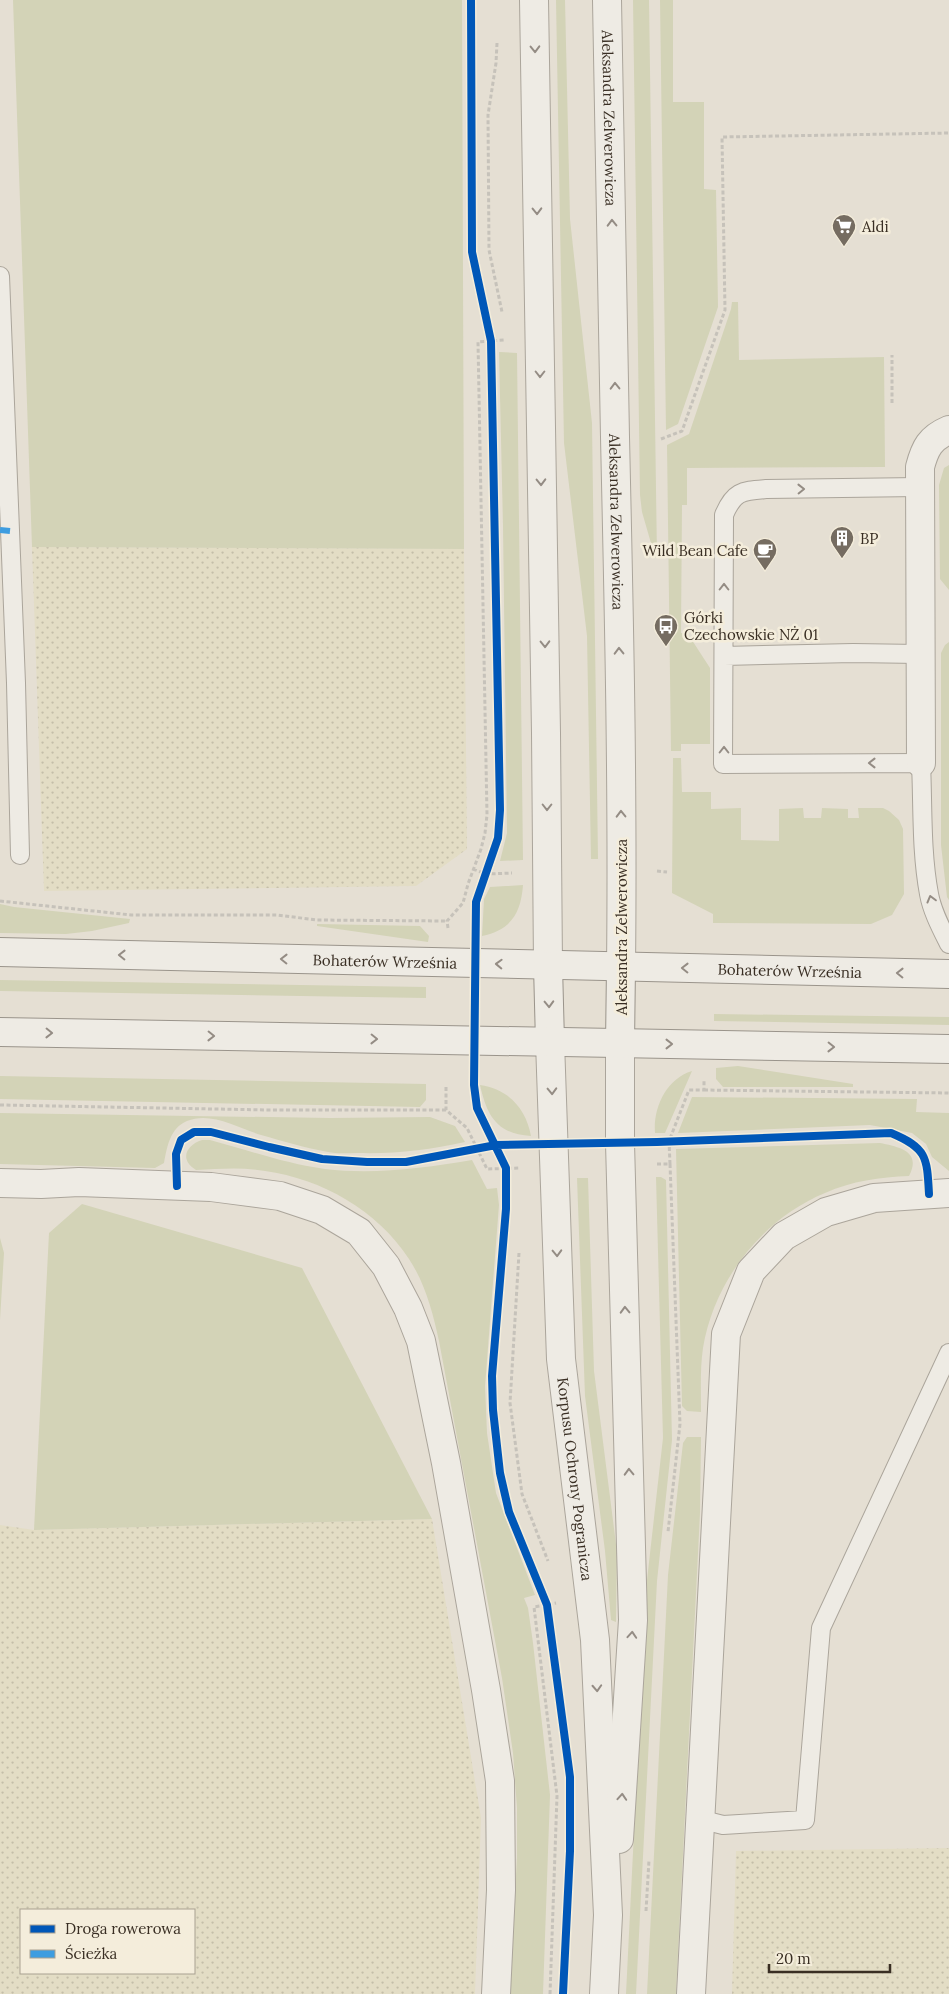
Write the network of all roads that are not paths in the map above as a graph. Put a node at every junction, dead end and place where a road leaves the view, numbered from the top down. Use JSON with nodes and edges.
{"nodes":[{"id":1,"x":534,"y":0,"type":"edge"},
{"id":2,"x":607,"y":0,"type":"edge"},
{"id":3,"x":0,"y":276,"type":"edge"},
{"id":4,"x":943,"y":433,"type":"edge"},
{"id":5,"x":920,"y":487,"type":"junction"},
{"id":6,"x":919,"y":654,"type":"junction"},
{"id":7,"x":724,"y":656,"type":"junction"},
{"id":8,"x":921,"y":763,"type":"junction"},
{"id":9,"x":20,"y":855,"type":"dead end"},
{"id":10,"x":949,"y":944,"type":"edge"},
{"id":11,"x":0,"y":952,"type":"edge"},
{"id":12,"x":548,"y":966,"type":"junction"},
{"id":13,"x":621,"y":967,"type":"junction"},
{"id":14,"x":949,"y":974,"type":"edge"},
{"id":15,"x":0,"y":1032,"type":"edge"},
{"id":16,"x":550,"y":1042,"type":"junction"},
{"id":17,"x":620,"y":1044,"type":"junction"},
{"id":18,"x":949,"y":1049,"type":"edge"},
{"id":19,"x":0,"y":1183,"type":"edge"},
{"id":20,"x":949,"y":1193,"type":"edge"},
{"id":21,"x":949,"y":1353,"type":"edge"},
{"id":22,"x":699,"y":1819,"type":"junction"},
{"id":23,"x":608,"y":1915,"type":"junction"},
{"id":24,"x":496,"y":1994,"type":"edge"},
{"id":25,"x":604,"y":1994,"type":"edge"},
{"id":26,"x":691,"y":1994,"type":"edge"}],
"edges":[{"from":1,"to":12,"type":"street","one_way":true},
{"from":13,"to":2,"type":"street","name":"Aleksandra Zelwerowicza","one_way":true},
{"from":3,"to":9,"type":"lane"},
{"from":4,"to":5,"type":"street"},
{"from":5,"to":6,"type":"street"},
{"from":7,"to":5,"type":"lane","one_way":true},
{"from":6,"to":7,"type":"lane"},
{"from":6,"to":8,"type":"street"},
{"from":8,"to":7,"type":"lane","one_way":true},
{"from":10,"to":8,"type":"lane","one_way":true},
{"from":12,"to":11,"type":"street","name":"Bohaterów Września","one_way":true},
{"from":12,"to":13,"type":"street","name":"Bohaterów Września"},
{"from":12,"to":16,"type":"street","one_way":true},
{"from":14,"to":13,"type":"street","name":"Bohaterów Września","one_way":true},
{"from":13,"to":17,"type":"street","name":"Aleksandra Zelwerowicza"},
{"from":15,"to":16,"type":"street","one_way":true},
{"from":16,"to":17,"type":"street"},
{"from":16,"to":23,"type":"street","name":"Korpusu Ochrony Pogranicza","one_way":true},
{"from":17,"to":18,"type":"street","one_way":true},
{"from":23,"to":17,"type":"street","name":"Korpusu Ochrony Pogranicza","one_way":true},
{"from":19,"to":24,"type":"street"},
{"from":20,"to":22,"type":"street"},
{"from":21,"to":22,"type":"lane"},
{"from":22,"to":26,"type":"street"},
{"from":23,"to":25,"type":"street","name":"Korpusu Ochrony Pogranicza"}]}
